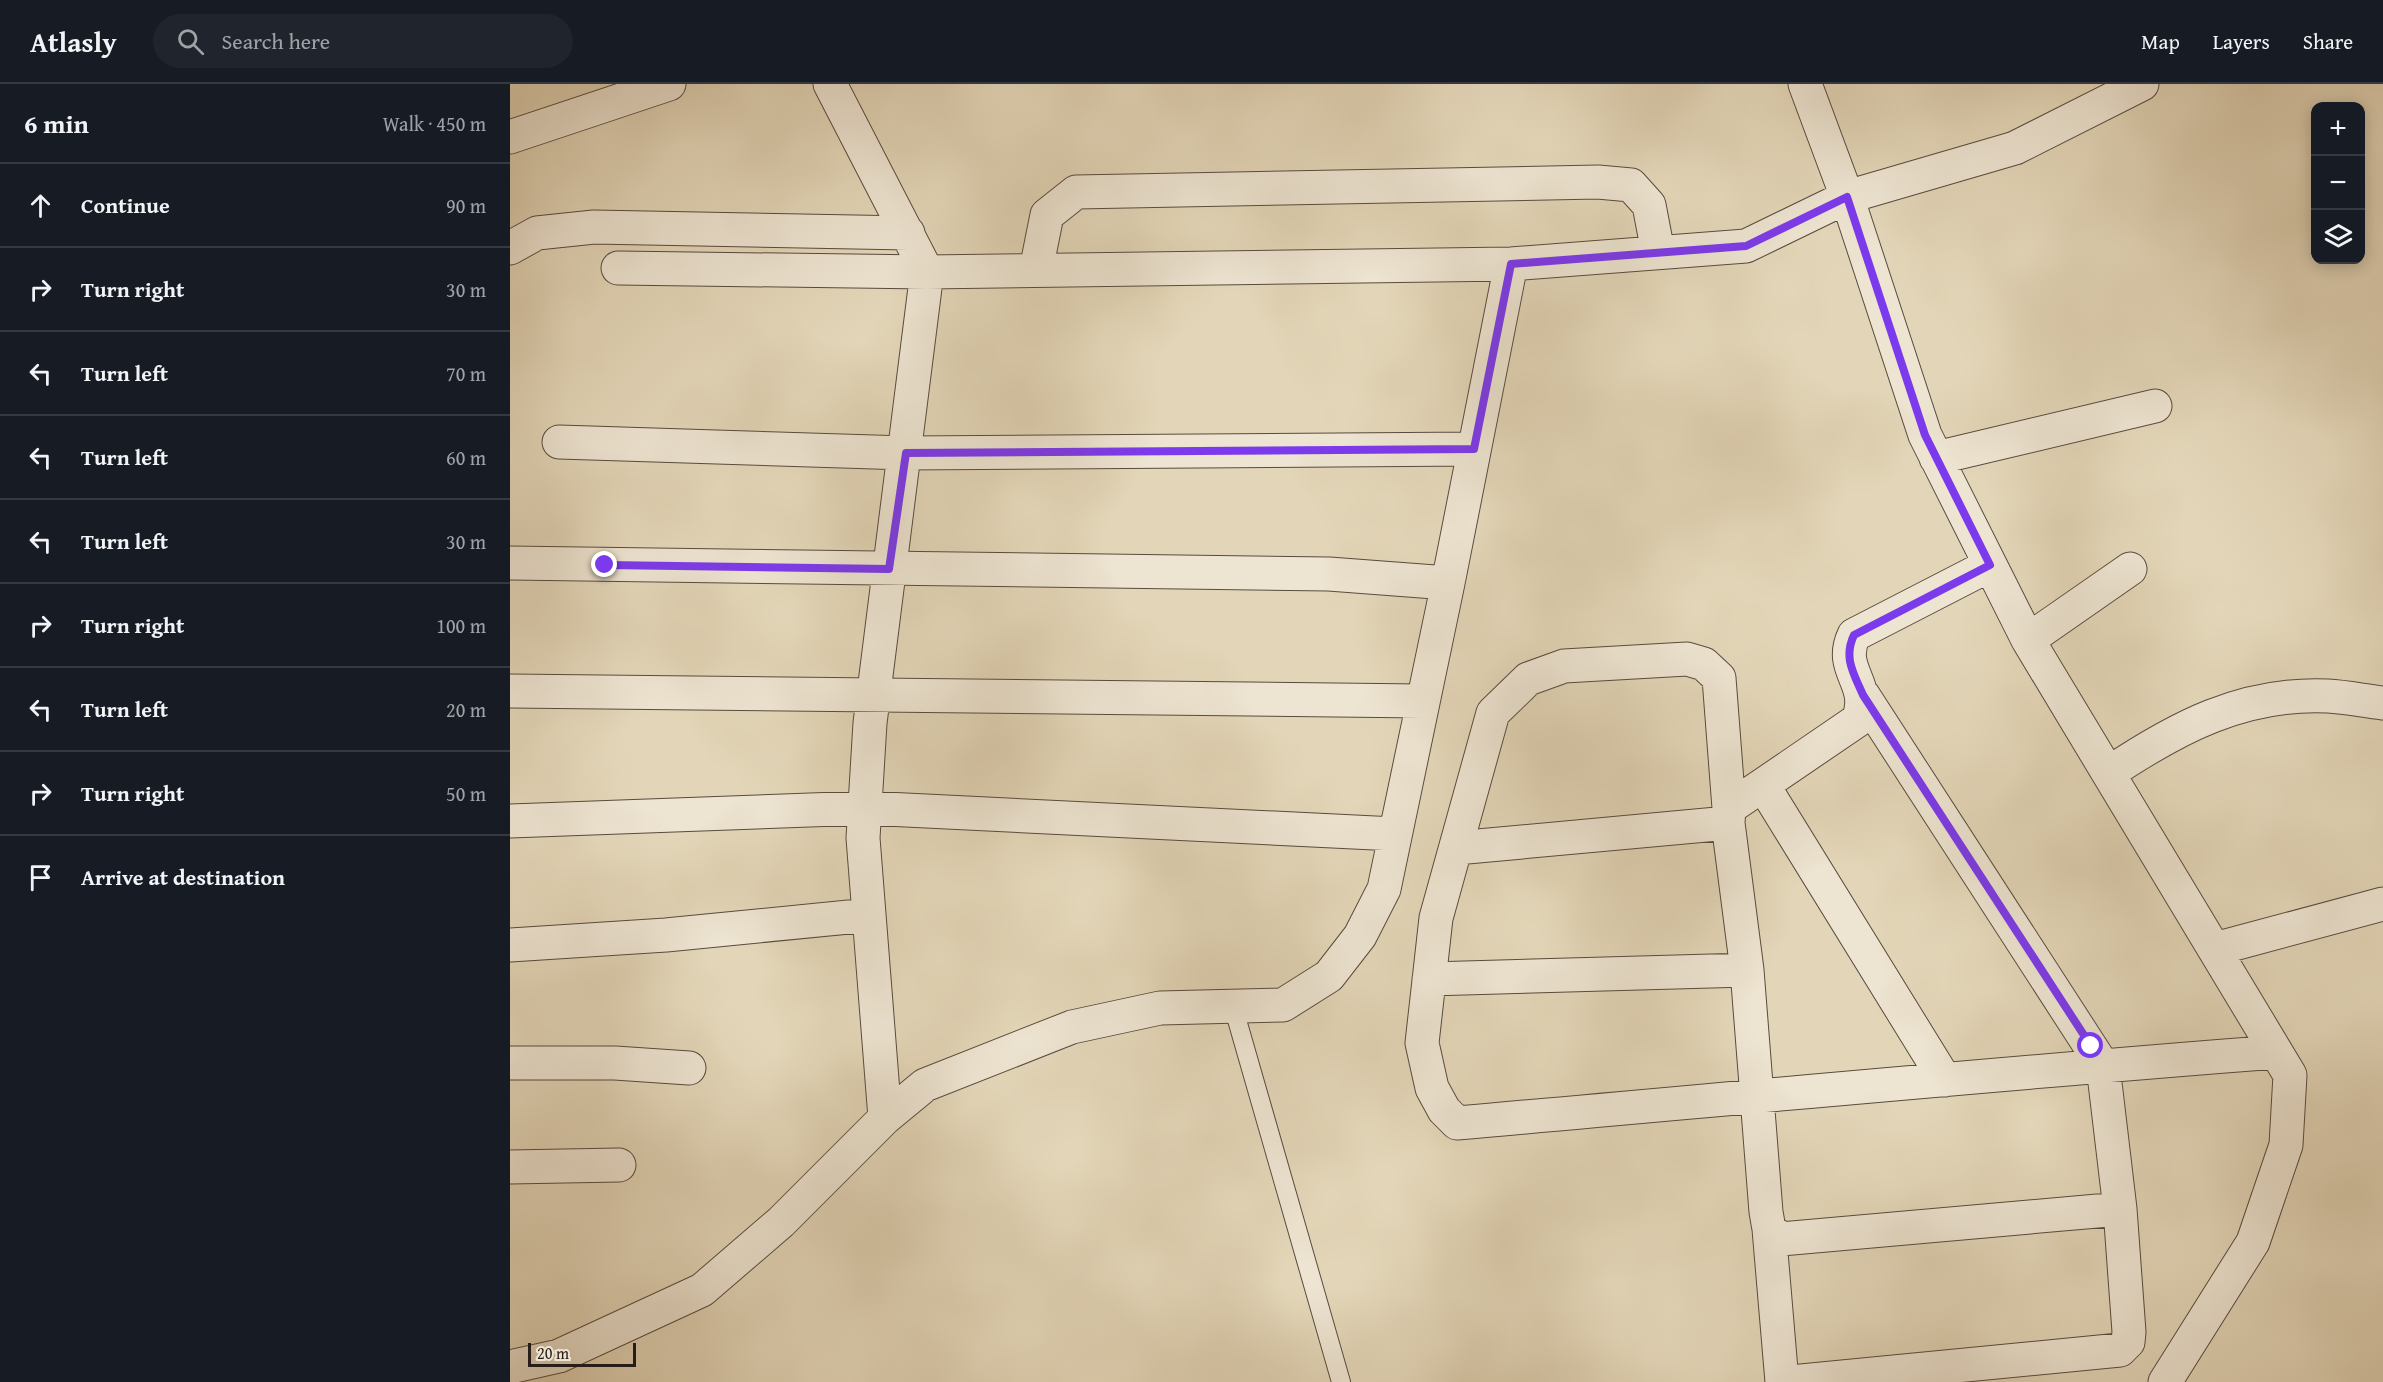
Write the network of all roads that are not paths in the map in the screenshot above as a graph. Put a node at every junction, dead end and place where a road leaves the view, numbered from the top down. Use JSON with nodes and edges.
{"nodes":[{"id":1,"x":669,"y":84,"type":"edge"},
{"id":2,"x":830,"y":84,"type":"edge"},
{"id":3,"x":1805,"y":84,"type":"edge"},
{"id":4,"x":2127,"y":88,"type":"edge"},
{"id":5,"x":510,"y":137,"type":"edge"},
{"id":6,"x":1847,"y":197,"type":"junction"},
{"id":7,"x":908,"y":233,"type":"junction"},
{"id":8,"x":510,"y":248,"type":"edge"},
{"id":9,"x":1658,"y":252,"type":"junction"},
{"id":10,"x":1511,"y":264,"type":"junction"},
{"id":11,"x":618,"y":268,"type":"dead end"},
{"id":12,"x":1036,"y":270,"type":"junction"},
{"id":13,"x":927,"y":272,"type":"junction"},
{"id":14,"x":2155,"y":406,"type":"dead end"},
{"id":15,"x":559,"y":442,"type":"dead end"},
{"id":16,"x":1474,"y":449,"type":"junction"},
{"id":17,"x":906,"y":453,"type":"junction"},
{"id":18,"x":1936,"y":458,"type":"junction"},
{"id":19,"x":510,"y":563,"type":"edge"},
{"id":20,"x":1990,"y":565,"type":"junction"},
{"id":21,"x":889,"y":569,"type":"junction"},
{"id":22,"x":2130,"y":569,"type":"dead end"},
{"id":23,"x":1448,"y":583,"type":"junction"},
{"id":24,"x":2028,"y":640,"type":"junction"},
{"id":25,"x":510,"y":691,"type":"edge"},
{"id":26,"x":874,"y":694,"type":"junction"},
{"id":27,"x":1863,"y":695,"type":"junction"},
{"id":28,"x":1422,"y":701,"type":"junction"},
{"id":29,"x":2383,"y":703,"type":"edge"},
{"id":30,"x":2109,"y":773,"type":"junction"},
{"id":31,"x":1763,"y":785,"type":"junction"},
{"id":32,"x":865,"y":808,"type":"junction"},
{"id":33,"x":1728,"y":816,"type":"junction"},
{"id":34,"x":510,"y":821,"type":"edge"},
{"id":35,"x":1395,"y":834,"type":"junction"},
{"id":36,"x":1456,"y":849,"type":"junction"},
{"id":37,"x":2383,"y":904,"type":"edge"},
{"id":38,"x":869,"y":915,"type":"junction"},
{"id":39,"x":510,"y":945,"type":"edge"},
{"id":40,"x":2215,"y":950,"type":"junction"},
{"id":41,"x":1747,"y":970,"type":"junction"},
{"id":42,"x":1429,"y":979,"type":"junction"},
{"id":43,"x":1233,"y":1006,"type":"junction"},
{"id":44,"x":2276,"y":1052,"type":"junction"},
{"id":45,"x":510,"y":1063,"type":"edge"},
{"id":46,"x":2103,"y":1066,"type":"junction"},
{"id":47,"x":689,"y":1068,"type":"dead end"},
{"id":48,"x":1945,"y":1080,"type":"junction"},
{"id":49,"x":1757,"y":1097,"type":"junction"},
{"id":50,"x":885,"y":1118,"type":"junction"},
{"id":51,"x":619,"y":1165,"type":"dead end"},
{"id":52,"x":510,"y":1167,"type":"edge"},
{"id":53,"x":2120,"y":1209,"type":"junction"},
{"id":54,"x":1769,"y":1229,"type":"junction"},
{"id":55,"x":510,"y":1367,"type":"edge"},
{"id":56,"x":1918,"y":1376,"type":"edge"},
{"id":57,"x":1341,"y":1382,"type":"edge"},
{"id":58,"x":1782,"y":1382,"type":"edge"},
{"id":59,"x":1791,"y":1382,"type":"edge"},
{"id":60,"x":2165,"y":1382,"type":"edge"}],
"edges":[{"from":1,"to":5,"type":"street"},
{"from":2,"to":7,"type":"street"},
{"from":3,"to":6,"type":"street"},
{"from":4,"to":6,"type":"street"},
{"from":6,"to":9,"type":"street"},
{"from":6,"to":18,"type":"street"},
{"from":7,"to":8,"type":"street"},
{"from":7,"to":13,"type":"street"},
{"from":9,"to":10,"type":"street"},
{"from":9,"to":12,"type":"street"},
{"from":10,"to":12,"type":"street"},
{"from":10,"to":16,"type":"street"},
{"from":11,"to":13,"type":"street"},
{"from":12,"to":13,"type":"street"},
{"from":13,"to":17,"type":"street"},
{"from":14,"to":18,"type":"street"},
{"from":15,"to":17,"type":"street"},
{"from":16,"to":17,"type":"street"},
{"from":16,"to":23,"type":"street"},
{"from":17,"to":21,"type":"street"},
{"from":18,"to":20,"type":"street"},
{"from":19,"to":21,"type":"street"},
{"from":20,"to":24,"type":"street"},
{"from":20,"to":27,"type":"street"},
{"from":21,"to":23,"type":"street"},
{"from":21,"to":26,"type":"street"},
{"from":22,"to":24,"type":"street"},
{"from":23,"to":28,"type":"street"},
{"from":24,"to":30,"type":"street"},
{"from":25,"to":26,"type":"street"},
{"from":26,"to":28,"type":"street"},
{"from":26,"to":32,"type":"street"},
{"from":27,"to":31,"type":"street"},
{"from":27,"to":46,"type":"street"},
{"from":28,"to":35,"type":"street"},
{"from":29,"to":30,"type":"street"},
{"from":30,"to":40,"type":"street"},
{"from":31,"to":33,"type":"street"},
{"from":31,"to":48,"type":"street"},
{"from":32,"to":34,"type":"street"},
{"from":32,"to":35,"type":"street"},
{"from":32,"to":38,"type":"street"},
{"from":33,"to":36,"type":"street"},
{"from":33,"to":36,"type":"street"},
{"from":33,"to":41,"type":"street"},
{"from":35,"to":43,"type":"street"},
{"from":36,"to":42,"type":"street"},
{"from":37,"to":40,"type":"street"},
{"from":38,"to":39,"type":"street"},
{"from":38,"to":50,"type":"street"},
{"from":40,"to":44,"type":"street"},
{"from":41,"to":42,"type":"street"},
{"from":41,"to":49,"type":"street"},
{"from":42,"to":49,"type":"street"},
{"from":43,"to":50,"type":"street"},
{"from":43,"to":57,"type":"lane"},
{"from":44,"to":46,"type":"street"},
{"from":44,"to":60,"type":"street"},
{"from":45,"to":47,"type":"street"},
{"from":46,"to":48,"type":"street"},
{"from":46,"to":53,"type":"street"},
{"from":48,"to":49,"type":"street"},
{"from":49,"to":54,"type":"street"},
{"from":50,"to":55,"type":"street"},
{"from":51,"to":52,"type":"street"},
{"from":53,"to":54,"type":"street"},
{"from":53,"to":56,"type":"street"},
{"from":54,"to":58,"type":"street"},
{"from":56,"to":59,"type":"street"}]}
